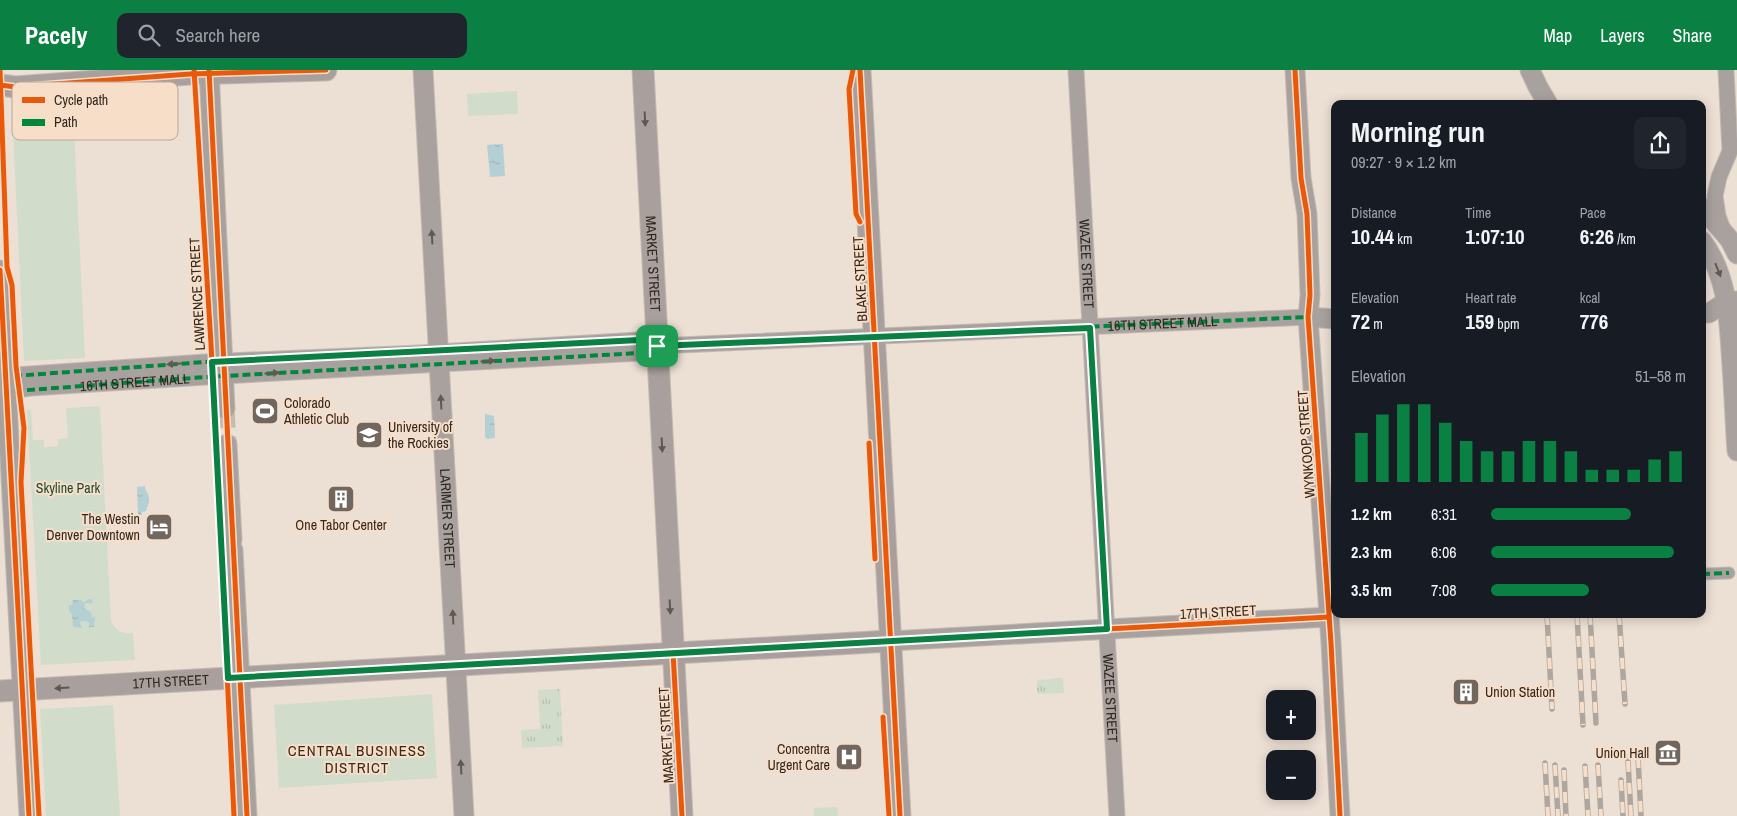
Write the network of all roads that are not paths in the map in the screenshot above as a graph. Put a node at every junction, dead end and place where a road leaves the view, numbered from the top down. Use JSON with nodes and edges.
{"nodes":[{"id":1,"x":326,"y":70,"type":"edge"},
{"id":2,"x":423,"y":70,"type":"edge"},
{"id":3,"x":643,"y":70,"type":"edge"},
{"id":4,"x":860,"y":70,"type":"edge"},
{"id":5,"x":1076,"y":70,"type":"edge"},
{"id":6,"x":1295,"y":70,"type":"edge"},
{"id":7,"x":1530,"y":70,"type":"edge"},
{"id":8,"x":1726,"y":70,"type":"edge"},
{"id":9,"x":209,"y":72,"type":"edge"},
{"id":10,"x":80,"y":82,"type":"edge"},
{"id":11,"x":1546,"y":100,"type":"edge"},
{"id":12,"x":1730,"y":156,"type":"edge"},
{"id":13,"x":1706,"y":182,"type":"edge"},
{"id":14,"x":1706,"y":212,"type":"edge"},
{"id":15,"x":1725,"y":234,"type":"junction"},
{"id":16,"x":1706,"y":248,"type":"edge"},
{"id":17,"x":1737,"y":254,"type":"edge"},
{"id":18,"x":0,"y":270,"type":"edge"},
{"id":19,"x":1731,"y":301,"type":"edge"},
{"id":20,"x":1706,"y":313,"type":"edge"},
{"id":21,"x":1308,"y":317,"type":"junction"},
{"id":22,"x":1331,"y":319,"type":"edge"},
{"id":23,"x":1090,"y":328,"type":"junction"},
{"id":24,"x":874,"y":337,"type":"junction"},
{"id":25,"x":657,"y":346,"type":"junction"},
{"id":26,"x":439,"y":358,"type":"junction"},
{"id":27,"x":223,"y":369,"type":"junction"},
{"id":28,"x":3,"y":384,"type":"edge"},
{"id":29,"x":225,"y":409,"type":"tunnel mouth"},
{"id":30,"x":227,"y":444,"type":"tunnel mouth"},
{"id":31,"x":1737,"y":451,"type":"edge"},
{"id":32,"x":1729,"y":573,"type":"dead end"},
{"id":33,"x":1706,"y":574,"type":"edge"},
{"id":34,"x":1329,"y":617,"type":"junction"},
{"id":35,"x":1107,"y":629,"type":"junction"},
{"id":36,"x":890,"y":641,"type":"junction"},
{"id":37,"x":673,"y":652,"type":"junction"},
{"id":38,"x":456,"y":666,"type":"junction"},
{"id":39,"x":239,"y":678,"type":"junction"},
{"id":40,"x":22,"y":690,"type":"junction"},
{"id":41,"x":0,"y":691,"type":"edge"},
{"id":42,"x":29,"y":816,"type":"edge"},
{"id":43,"x":247,"y":816,"type":"edge"},
{"id":44,"x":464,"y":816,"type":"edge"},
{"id":45,"x":682,"y":816,"type":"edge"},
{"id":46,"x":900,"y":816,"type":"edge"},
{"id":47,"x":1117,"y":816,"type":"edge"},
{"id":48,"x":1340,"y":816,"type":"edge"}],
"edges":[{"from":1,"to":9,"type":"main road"},
{"from":26,"to":2,"type":"street","name":"LARIMER STREET","one_way":true},
{"from":3,"to":25,"type":"main road","name":"MARKET STREET","one_way":true},
{"from":4,"to":24,"type":"main road","name":"BLAKE STREET"},
{"from":5,"to":23,"type":"street","name":"WAZEE STREET"},
{"from":6,"to":21,"type":"street","name":"WYNKOOP STREET"},
{"from":7,"to":11,"type":"street"},
{"from":8,"to":12,"type":"street"},
{"from":9,"to":10,"type":"main road"},
{"from":9,"to":27,"type":"street","name":"LAWRENCE STREET"},
{"from":12,"to":13,"type":"street"},
{"from":12,"to":15,"type":"street"},
{"from":14,"to":15,"type":"street"},
{"from":15,"to":17,"type":"street"},
{"from":16,"to":19,"type":"street","one_way":true},
{"from":18,"to":28,"type":"street"},
{"from":19,"to":20,"type":"street"},
{"from":19,"to":31,"type":"street"},
{"from":21,"to":22,"type":"street"},
{"from":21,"to":23,"type":"street","name":"16TH STREET MALL"},
{"from":21,"to":34,"type":"street","name":"WYNKOOP STREET"},
{"from":23,"to":24,"type":"street","name":"16TH STREET MALL"},
{"from":23,"to":35,"type":"street","name":"WAZEE STREET"},
{"from":24,"to":25,"type":"street","name":"16TH STREET MALL"},
{"from":24,"to":36,"type":"main road","name":"BLAKE STREET"},
{"from":25,"to":26,"type":"street","name":"16TH STREET MALL"},
{"from":25,"to":37,"type":"main road","name":"MARKET STREET","one_way":true},
{"from":26,"to":27,"type":"street","name":"16TH STREET MALL"},
{"from":38,"to":26,"type":"street","name":"LARIMER STREET","one_way":true},
{"from":27,"to":28,"type":"street","name":"16TH STREET MALL"},
{"from":27,"to":29,"type":"street","name":"LAWRENCE STREET"},
{"from":28,"to":40,"type":"street"},
{"from":30,"to":39,"type":"street"},
{"from":32,"to":33,"type":"street"},
{"from":34,"to":35,"type":"street","name":"17TH STREET"},
{"from":34,"to":48,"type":"street","name":"WYNKOOP STREET"},
{"from":35,"to":36,"type":"street","name":"17TH STREET"},
{"from":35,"to":47,"type":"street","name":"WAZEE STREET"},
{"from":36,"to":37,"type":"main road","name":"17TH STREET"},
{"from":36,"to":46,"type":"main road","name":"BLAKE STREET"},
{"from":37,"to":38,"type":"main road","name":"17TH STREET"},
{"from":37,"to":45,"type":"main road","name":"MARKET STREET"},
{"from":38,"to":39,"type":"main road","name":"17TH STREET"},
{"from":44,"to":38,"type":"street","name":"LARIMER STREET","one_way":true},
{"from":39,"to":40,"type":"main road","name":"17TH STREET","one_way":true},
{"from":39,"to":43,"type":"street"},
{"from":40,"to":41,"type":"main road","name":"17TH STREET"},
{"from":40,"to":42,"type":"street"}]}
